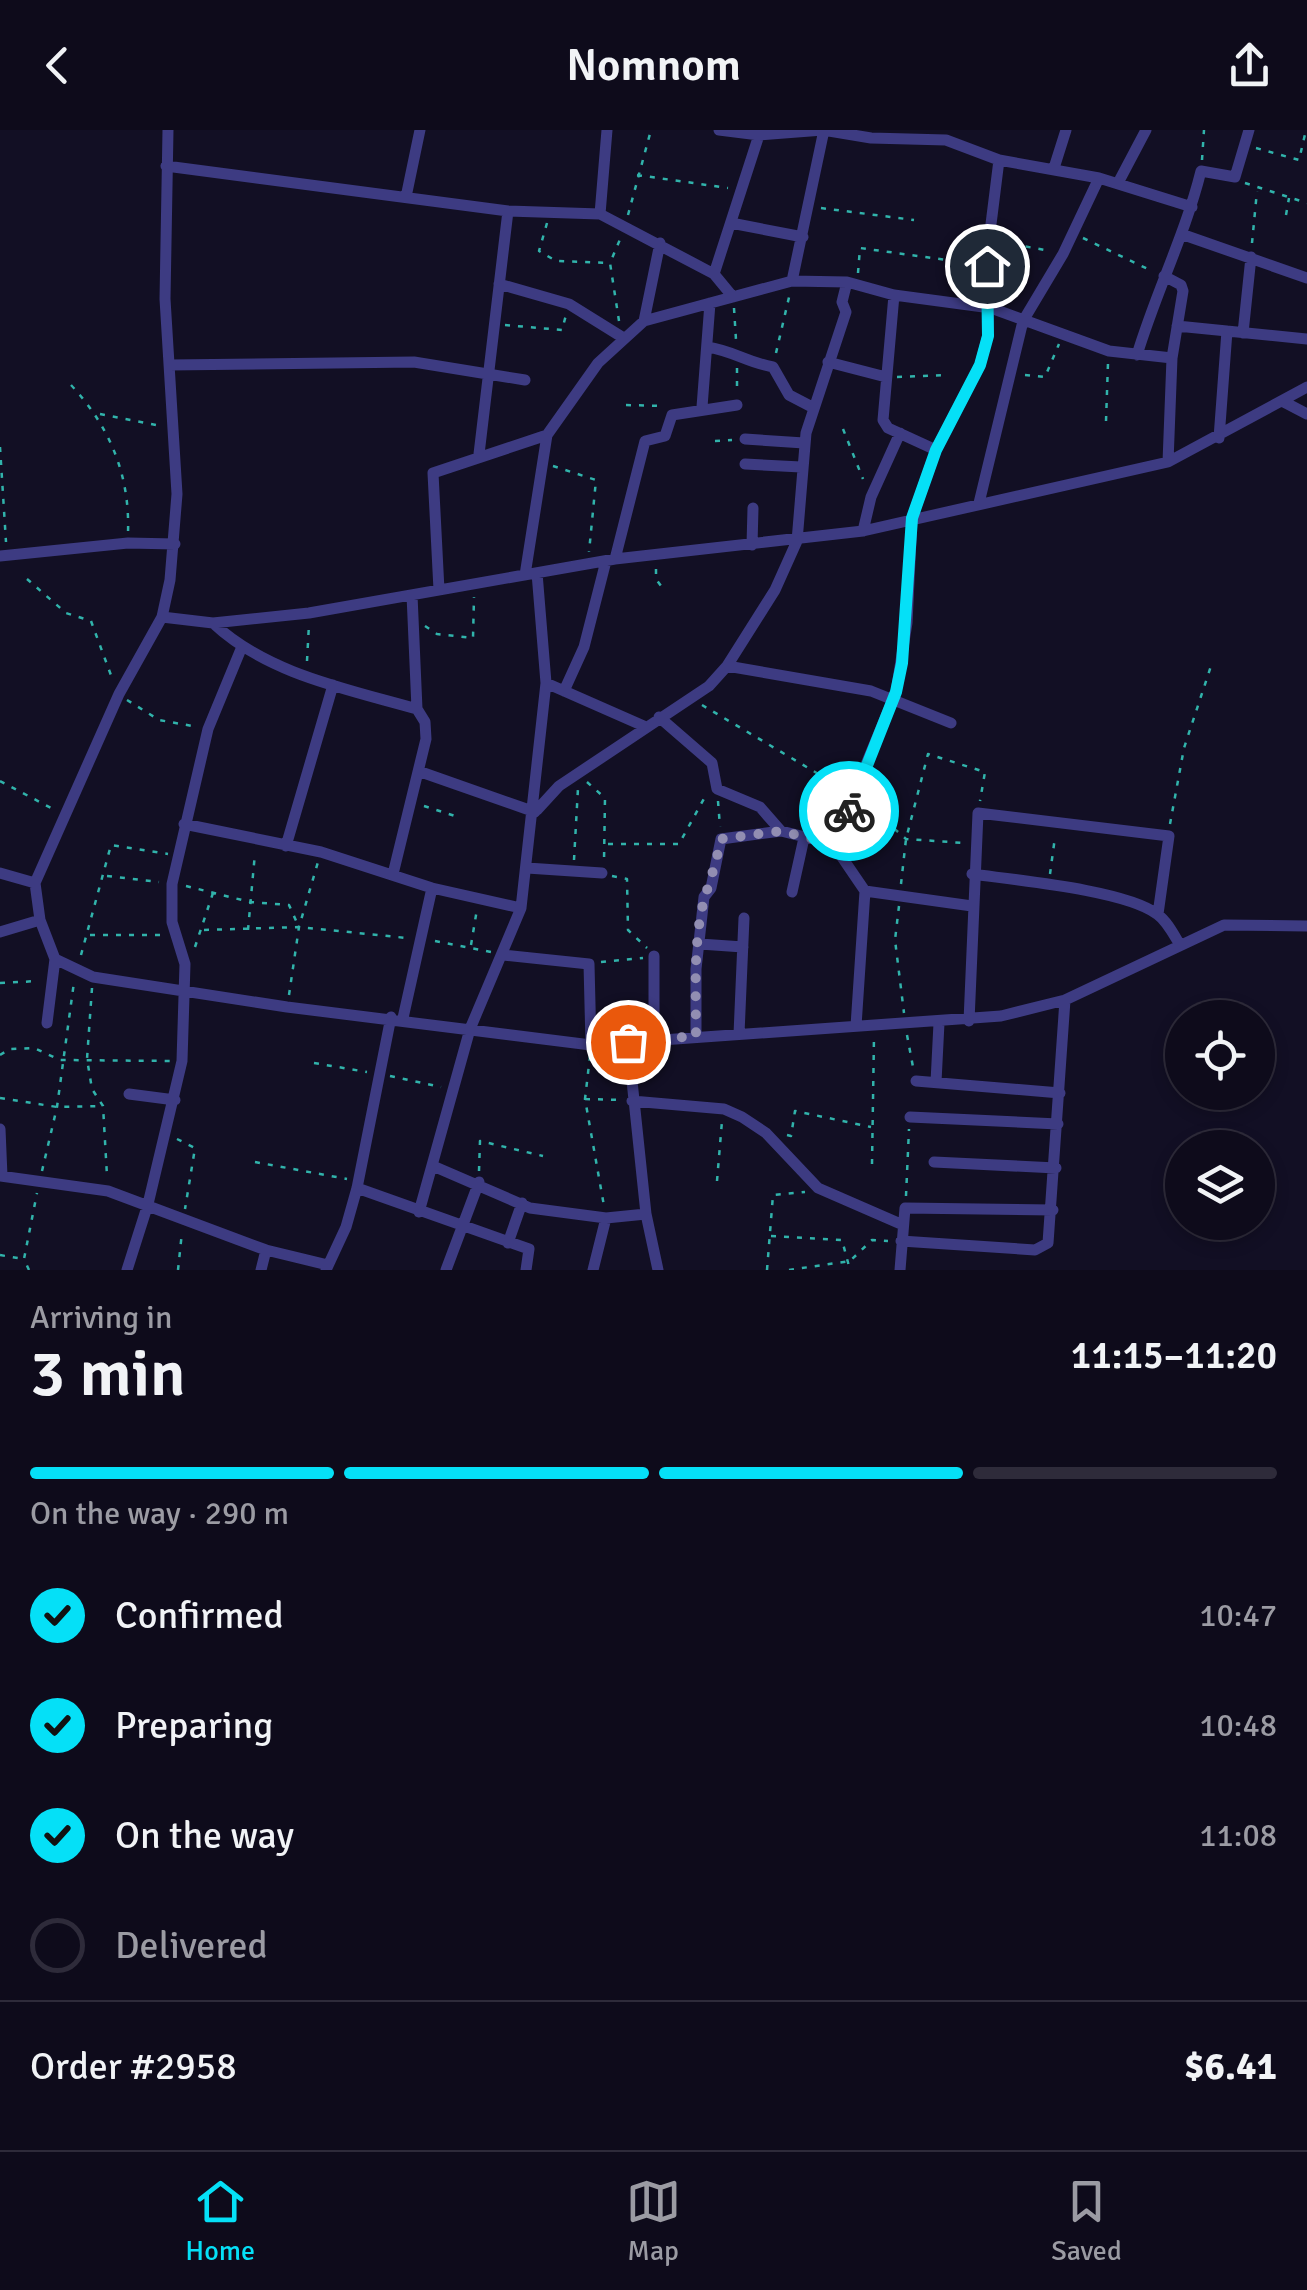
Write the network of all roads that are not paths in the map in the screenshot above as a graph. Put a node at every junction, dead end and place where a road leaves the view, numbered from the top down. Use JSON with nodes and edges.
{"nodes":[{"id":1,"x":168,"y":130,"type":"edge"},
{"id":2,"x":420,"y":130,"type":"edge"},
{"id":3,"x":607,"y":130,"type":"edge"},
{"id":4,"x":719,"y":130,"type":"edge"},
{"id":5,"x":824,"y":130,"type":"edge"},
{"id":6,"x":1066,"y":130,"type":"edge"},
{"id":7,"x":1146,"y":130,"type":"edge"},
{"id":8,"x":1249,"y":130,"type":"edge"},
{"id":9,"x":894,"y":133,"type":"edge"},
{"id":10,"x":759,"y":135,"type":"junction"},
{"id":11,"x":947,"y":135,"type":"edge"},
{"id":12,"x":999,"y":160,"type":"junction"},
{"id":13,"x":166,"y":166,"type":"junction"},
{"id":14,"x":1054,"y":168,"type":"junction"},
{"id":15,"x":1099,"y":178,"type":"junction"},
{"id":16,"x":1118,"y":183,"type":"junction"},
{"id":17,"x":406,"y":197,"type":"junction"},
{"id":18,"x":1192,"y":208,"type":"junction"},
{"id":19,"x":508,"y":211,"type":"junction"},
{"id":20,"x":600,"y":214,"type":"junction"},
{"id":21,"x":732,"y":223,"type":"junction"},
{"id":22,"x":1184,"y":235,"type":"junction"},
{"id":23,"x":803,"y":236,"type":"junction"},
{"id":24,"x":660,"y":242,"type":"junction"},
{"id":25,"x":1251,"y":257,"type":"junction"},
{"id":26,"x":714,"y":274,"type":"junction"},
{"id":27,"x":1164,"y":276,"type":"junction"},
{"id":28,"x":1307,"y":278,"type":"edge"},
{"id":29,"x":792,"y":281,"type":"junction"},
{"id":30,"x":852,"y":283,"type":"junction"},
{"id":31,"x":499,"y":284,"type":"junction"},
{"id":32,"x":894,"y":295,"type":"junction"},
{"id":33,"x":733,"y":297,"type":"junction"},
{"id":34,"x":710,"y":303,"type":"junction"},
{"id":35,"x":991,"y":308,"type":"junction"},
{"id":36,"x":644,"y":320,"type":"junction"},
{"id":37,"x":1023,"y":321,"type":"junction"},
{"id":38,"x":1177,"y":326,"type":"junction"},
{"id":39,"x":1227,"y":331,"type":"junction"},
{"id":40,"x":1243,"y":333,"type":"junction"},
{"id":41,"x":622,"y":337,"type":"junction"},
{"id":42,"x":1307,"y":339,"type":"edge"},
{"id":43,"x":707,"y":348,"type":"junction"},
{"id":44,"x":1137,"y":355,"type":"junction"},
{"id":45,"x":1172,"y":358,"type":"junction"},
{"id":46,"x":828,"y":362,"type":"junction"},
{"id":47,"x":169,"y":365,"type":"junction"},
{"id":48,"x":486,"y":374,"type":"junction"},
{"id":49,"x":886,"y":377,"type":"junction"},
{"id":50,"x":524,"y":380,"type":"dead end"},
{"id":51,"x":1307,"y":387,"type":"edge"},
{"id":52,"x":1284,"y":402,"type":"junction"},
{"id":53,"x":737,"y":405,"type":"road end"},
{"id":54,"x":702,"y":407,"type":"junction"},
{"id":55,"x":814,"y":408,"type":"junction"},
{"id":56,"x":1307,"y":414,"type":"edge"},
{"id":57,"x":900,"y":433,"type":"junction"},
{"id":58,"x":547,"y":435,"type":"junction"},
{"id":59,"x":745,"y":438,"type":"road end"},
{"id":60,"x":1219,"y":438,"type":"junction"},
{"id":61,"x":804,"y":443,"type":"junction"},
{"id":62,"x":936,"y":450,"type":"junction"},
{"id":63,"x":479,"y":454,"type":"junction"},
{"id":64,"x":1168,"y":462,"type":"junction"},
{"id":65,"x":744,"y":464,"type":"dead end"},
{"id":66,"x":801,"y":467,"type":"junction"},
{"id":67,"x":979,"y":503,"type":"junction"},
{"id":68,"x":753,"y":508,"type":"dead end"},
{"id":69,"x":912,"y":518,"type":"junction"},
{"id":70,"x":863,"y":531,"type":"junction"},
{"id":71,"x":797,"y":541,"type":"junction"},
{"id":72,"x":175,"y":544,"type":"junction"},
{"id":73,"x":752,"y":545,"type":"junction"},
{"id":74,"x":4,"y":556,"type":"edge"},
{"id":75,"x":610,"y":560,"type":"junction"},
{"id":76,"x":531,"y":574,"type":"junction"},
{"id":77,"x":439,"y":590,"type":"junction"},
{"id":78,"x":412,"y":595,"type":"junction"},
{"id":79,"x":162,"y":616,"type":"junction"},
{"id":80,"x":214,"y":623,"type":"junction"},
{"id":81,"x":241,"y":649,"type":"junction"},
{"id":82,"x":727,"y":666,"type":"junction"},
{"id":83,"x":546,"y":684,"type":"junction"},
{"id":84,"x":333,"y":685,"type":"junction"},
{"id":85,"x":564,"y":692,"type":"junction"},
{"id":86,"x":892,"y":700,"type":"junction"},
{"id":87,"x":418,"y":709,"type":"junction"},
{"id":88,"x":659,"y":717,"type":"junction"},
{"id":89,"x":951,"y":723,"type":"dead end"},
{"id":90,"x":646,"y":727,"type":"junction"},
{"id":91,"x":421,"y":772,"type":"junction"},
{"id":92,"x":535,"y":812,"type":"junction"},
{"id":93,"x":184,"y":824,"type":"junction"},
{"id":94,"x":781,"y":831,"type":"junction"},
{"id":95,"x":804,"y":838,"type":"junction"},
{"id":96,"x":833,"y":844,"type":"junction"},
{"id":97,"x":286,"y":846,"type":"junction"},
{"id":98,"x":527,"y":868,"type":"junction"},
{"id":99,"x":0,"y":873,"type":"edge"},
{"id":100,"x":602,"y":873,"type":"road end"},
{"id":101,"x":393,"y":874,"type":"junction"},
{"id":102,"x":972,"y":874,"type":"junction"},
{"id":103,"x":35,"y":883,"type":"junction"},
{"id":104,"x":432,"y":888,"type":"junction"},
{"id":105,"x":865,"y":891,"type":"junction"},
{"id":106,"x":792,"y":892,"type":"dead end"},
{"id":107,"x":972,"y":906,"type":"junction"},
{"id":108,"x":522,"y":908,"type":"junction"},
{"id":109,"x":1158,"y":914,"type":"junction"},
{"id":110,"x":744,"y":918,"type":"dead end"},
{"id":111,"x":40,"y":920,"type":"junction"},
{"id":112,"x":1307,"y":926,"type":"edge"},
{"id":113,"x":0,"y":932,"type":"edge"},
{"id":114,"x":700,"y":944,"type":"junction"},
{"id":115,"x":1180,"y":946,"type":"junction"},
{"id":116,"x":743,"y":947,"type":"junction"},
{"id":117,"x":503,"y":955,"type":"junction"},
{"id":118,"x":654,"y":956,"type":"road end"},
{"id":119,"x":55,"y":958,"type":"junction"},
{"id":120,"x":186,"y":992,"type":"junction"},
{"id":121,"x":1065,"y":1000,"type":"junction"},
{"id":122,"x":397,"y":1018,"type":"junction"},
{"id":123,"x":968,"y":1021,"type":"junction"},
{"id":124,"x":47,"y":1023,"type":"dead end"},
{"id":125,"x":939,"y":1023,"type":"junction"},
{"id":126,"x":856,"y":1026,"type":"junction"},
{"id":127,"x":470,"y":1029,"type":"junction"},
{"id":128,"x":739,"y":1034,"type":"junction"},
{"id":129,"x":696,"y":1036,"type":"junction"},
{"id":130,"x":654,"y":1040,"type":"junction"},
{"id":131,"x":628,"y":1042,"type":"junction"},
{"id":132,"x":592,"y":1045,"type":"junction"},
{"id":133,"x":916,"y":1081,"type":"road end"},
{"id":134,"x":936,"y":1082,"type":"junction"},
{"id":135,"x":129,"y":1094,"type":"dead end"},
{"id":136,"x":1060,"y":1094,"type":"junction"},
{"id":137,"x":175,"y":1100,"type":"junction"},
{"id":138,"x":632,"y":1101,"type":"junction"},
{"id":139,"x":910,"y":1117,"type":"road end"},
{"id":140,"x":1058,"y":1124,"type":"junction"},
{"id":141,"x":0,"y":1129,"type":"edge"},
{"id":142,"x":934,"y":1162,"type":"dead end"},
{"id":143,"x":433,"y":1166,"type":"junction"},
{"id":144,"x":1056,"y":1168,"type":"junction"},
{"id":145,"x":1,"y":1176,"type":"edge"},
{"id":146,"x":479,"y":1182,"type":"junction"},
{"id":147,"x":358,"y":1185,"type":"junction"},
{"id":148,"x":148,"y":1204,"type":"junction"},
{"id":149,"x":522,"y":1204,"type":"junction"},
{"id":150,"x":1053,"y":1210,"type":"junction"},
{"id":151,"x":420,"y":1212,"type":"junction"},
{"id":152,"x":646,"y":1214,"type":"junction"},
{"id":153,"x":606,"y":1218,"type":"junction"},
{"id":154,"x":903,"y":1225,"type":"junction"},
{"id":155,"x":461,"y":1228,"type":"junction"},
{"id":156,"x":900,"y":1241,"type":"junction"},
{"id":157,"x":508,"y":1243,"type":"junction"},
{"id":158,"x":266,"y":1250,"type":"junction"},
{"id":159,"x":327,"y":1268,"type":"edge"},
{"id":160,"x":127,"y":1270,"type":"edge"},
{"id":161,"x":261,"y":1270,"type":"edge"},
{"id":162,"x":446,"y":1270,"type":"edge"},
{"id":163,"x":526,"y":1270,"type":"edge"},
{"id":164,"x":593,"y":1270,"type":"edge"},
{"id":165,"x":658,"y":1270,"type":"edge"},
{"id":166,"x":900,"y":1270,"type":"edge"}],
"edges":[{"from":1,"to":13,"type":"street"},
{"from":2,"to":17,"type":"street"},
{"from":3,"to":20,"type":"street"},
{"from":4,"to":10,"type":"street"},
{"from":5,"to":9,"type":"street"},
{"from":5,"to":10,"type":"street"},
{"from":5,"to":23,"type":"street"},
{"from":6,"to":14,"type":"street"},
{"from":7,"to":16,"type":"street"},
{"from":8,"to":18,"type":"street"},
{"from":9,"to":11,"type":"street"},
{"from":10,"to":21,"type":"street"},
{"from":11,"to":12,"type":"street"},
{"from":12,"to":14,"type":"street"},
{"from":12,"to":35,"type":"street"},
{"from":13,"to":17,"type":"street"},
{"from":13,"to":47,"type":"street"},
{"from":14,"to":15,"type":"street"},
{"from":15,"to":16,"type":"street"},
{"from":15,"to":37,"type":"street"},
{"from":16,"to":18,"type":"street"},
{"from":17,"to":19,"type":"street"},
{"from":18,"to":22,"type":"street"},
{"from":19,"to":20,"type":"street"},
{"from":19,"to":31,"type":"street"},
{"from":20,"to":24,"type":"street"},
{"from":21,"to":23,"type":"street"},
{"from":21,"to":26,"type":"street"},
{"from":22,"to":25,"type":"street"},
{"from":22,"to":27,"type":"street"},
{"from":23,"to":29,"type":"street"},
{"from":24,"to":26,"type":"street"},
{"from":24,"to":36,"type":"street"},
{"from":25,"to":28,"type":"street"},
{"from":25,"to":40,"type":"street"},
{"from":26,"to":33,"type":"street"},
{"from":27,"to":38,"type":"street"},
{"from":27,"to":44,"type":"street"},
{"from":29,"to":30,"type":"street"},
{"from":29,"to":33,"type":"street"},
{"from":30,"to":32,"type":"street"},
{"from":30,"to":46,"type":"street"},
{"from":31,"to":41,"type":"street"},
{"from":31,"to":48,"type":"street"},
{"from":32,"to":35,"type":"street"},
{"from":32,"to":49,"type":"street"},
{"from":33,"to":34,"type":"street"},
{"from":34,"to":36,"type":"street"},
{"from":34,"to":43,"type":"street"},
{"from":35,"to":37,"type":"street"},
{"from":35,"to":62,"type":"street"},
{"from":36,"to":41,"type":"street"},
{"from":37,"to":44,"type":"street"},
{"from":37,"to":67,"type":"street"},
{"from":38,"to":39,"type":"street"},
{"from":38,"to":45,"type":"street"},
{"from":39,"to":40,"type":"street"},
{"from":39,"to":60,"type":"street"},
{"from":40,"to":42,"type":"street"},
{"from":41,"to":58,"type":"street"},
{"from":43,"to":54,"type":"street"},
{"from":43,"to":55,"type":"street"},
{"from":44,"to":45,"type":"street"},
{"from":45,"to":64,"type":"street"},
{"from":46,"to":49,"type":"street"},
{"from":46,"to":55,"type":"street"},
{"from":47,"to":48,"type":"street"},
{"from":47,"to":72,"type":"street"},
{"from":48,"to":50,"type":"street"},
{"from":48,"to":63,"type":"street"},
{"from":49,"to":57,"type":"street"},
{"from":51,"to":52,"type":"street"},
{"from":52,"to":56,"type":"street"},
{"from":52,"to":60,"type":"street"},
{"from":53,"to":54,"type":"street"},
{"from":54,"to":75,"type":"street"},
{"from":55,"to":61,"type":"street"},
{"from":57,"to":62,"type":"street"},
{"from":57,"to":70,"type":"street"},
{"from":58,"to":63,"type":"street"},
{"from":58,"to":76,"type":"street"},
{"from":59,"to":61,"type":"street"},
{"from":60,"to":64,"type":"street"},
{"from":61,"to":66,"type":"street"},
{"from":62,"to":69,"type":"street"},
{"from":63,"to":77,"type":"street"},
{"from":64,"to":67,"type":"street"},
{"from":65,"to":66,"type":"street"},
{"from":66,"to":71,"type":"street"},
{"from":67,"to":69,"type":"street"},
{"from":68,"to":73,"type":"street"},
{"from":69,"to":70,"type":"street"},
{"from":69,"to":86,"type":"street"},
{"from":70,"to":71,"type":"street"},
{"from":71,"to":73,"type":"street"},
{"from":71,"to":82,"type":"street"},
{"from":72,"to":74,"type":"street"},
{"from":72,"to":79,"type":"street"},
{"from":73,"to":75,"type":"street"},
{"from":75,"to":76,"type":"street"},
{"from":75,"to":85,"type":"street"},
{"from":76,"to":77,"type":"street"},
{"from":76,"to":83,"type":"street"},
{"from":77,"to":78,"type":"street"},
{"from":78,"to":80,"type":"street"},
{"from":78,"to":87,"type":"street"},
{"from":79,"to":80,"type":"street"},
{"from":79,"to":103,"type":"street"},
{"from":80,"to":81,"type":"street"},
{"from":81,"to":84,"type":"street"},
{"from":81,"to":93,"type":"street"},
{"from":82,"to":86,"type":"street"},
{"from":82,"to":88,"type":"street"},
{"from":83,"to":85,"type":"street"},
{"from":83,"to":92,"type":"street"},
{"from":84,"to":87,"type":"street"},
{"from":84,"to":97,"type":"street"},
{"from":85,"to":90,"type":"street"},
{"from":86,"to":89,"type":"street"},
{"from":86,"to":96,"type":"street"},
{"from":87,"to":91,"type":"street"},
{"from":88,"to":90,"type":"street"},
{"from":88,"to":94,"type":"street"},
{"from":90,"to":92,"type":"street"},
{"from":91,"to":92,"type":"street"},
{"from":91,"to":101,"type":"street"},
{"from":92,"to":98,"type":"street"},
{"from":93,"to":97,"type":"street"},
{"from":93,"to":120,"type":"street"},
{"from":94,"to":95,"type":"street"},
{"from":94,"to":114,"type":"street"},
{"from":95,"to":96,"type":"street"},
{"from":95,"to":106,"type":"street"},
{"from":96,"to":105,"type":"street"},
{"from":97,"to":101,"type":"street"},
{"from":98,"to":100,"type":"street"},
{"from":98,"to":108,"type":"street"},
{"from":99,"to":103,"type":"street"},
{"from":101,"to":104,"type":"street"},
{"from":102,"to":107,"type":"street"},
{"from":102,"to":109,"type":"street"},
{"from":102,"to":109,"type":"street"},
{"from":103,"to":111,"type":"street"},
{"from":104,"to":108,"type":"street"},
{"from":104,"to":122,"type":"street"},
{"from":105,"to":107,"type":"street"},
{"from":105,"to":126,"type":"street"},
{"from":107,"to":123,"type":"street"},
{"from":108,"to":117,"type":"street"},
{"from":109,"to":115,"type":"street"},
{"from":110,"to":116,"type":"street"},
{"from":111,"to":113,"type":"street"},
{"from":111,"to":119,"type":"street"},
{"from":112,"to":115,"type":"street"},
{"from":114,"to":116,"type":"street"},
{"from":114,"to":129,"type":"street"},
{"from":115,"to":121,"type":"street"},
{"from":116,"to":128,"type":"street"},
{"from":117,"to":127,"type":"street"},
{"from":117,"to":132,"type":"street"},
{"from":118,"to":130,"type":"street"},
{"from":119,"to":120,"type":"street"},
{"from":119,"to":124,"type":"street"},
{"from":120,"to":122,"type":"street"},
{"from":120,"to":137,"type":"street"},
{"from":121,"to":123,"type":"street"},
{"from":121,"to":136,"type":"street"},
{"from":122,"to":127,"type":"street"},
{"from":122,"to":147,"type":"street"},
{"from":123,"to":125,"type":"street"},
{"from":125,"to":126,"type":"street"},
{"from":125,"to":134,"type":"street"},
{"from":126,"to":128,"type":"street"},
{"from":127,"to":132,"type":"street"},
{"from":127,"to":143,"type":"street"},
{"from":128,"to":129,"type":"street"},
{"from":129,"to":130,"type":"street"},
{"from":130,"to":131,"type":"street"},
{"from":131,"to":132,"type":"street"},
{"from":131,"to":138,"type":"street"},
{"from":133,"to":134,"type":"street"},
{"from":134,"to":136,"type":"street"},
{"from":135,"to":137,"type":"street"},
{"from":136,"to":140,"type":"street"},
{"from":137,"to":148,"type":"street"},
{"from":138,"to":152,"type":"street"},
{"from":138,"to":154,"type":"street"},
{"from":139,"to":140,"type":"street"},
{"from":140,"to":144,"type":"street"},
{"from":141,"to":145,"type":"street"},
{"from":142,"to":144,"type":"street"},
{"from":143,"to":146,"type":"street"},
{"from":143,"to":151,"type":"street"},
{"from":144,"to":150,"type":"street"},
{"from":145,"to":148,"type":"street"},
{"from":146,"to":149,"type":"street"},
{"from":146,"to":155,"type":"street"},
{"from":147,"to":151,"type":"street"},
{"from":147,"to":159,"type":"street"},
{"from":148,"to":158,"type":"street"},
{"from":148,"to":160,"type":"street"},
{"from":149,"to":153,"type":"street"},
{"from":149,"to":157,"type":"street"},
{"from":150,"to":154,"type":"street"},
{"from":150,"to":156,"type":"street"},
{"from":151,"to":155,"type":"street"},
{"from":152,"to":153,"type":"street"},
{"from":152,"to":165,"type":"street"},
{"from":153,"to":164,"type":"street"},
{"from":154,"to":156,"type":"street"},
{"from":155,"to":157,"type":"street"},
{"from":155,"to":162,"type":"street"},
{"from":156,"to":166,"type":"street"},
{"from":157,"to":163,"type":"street"},
{"from":158,"to":159,"type":"street"},
{"from":158,"to":161,"type":"street"}]}
